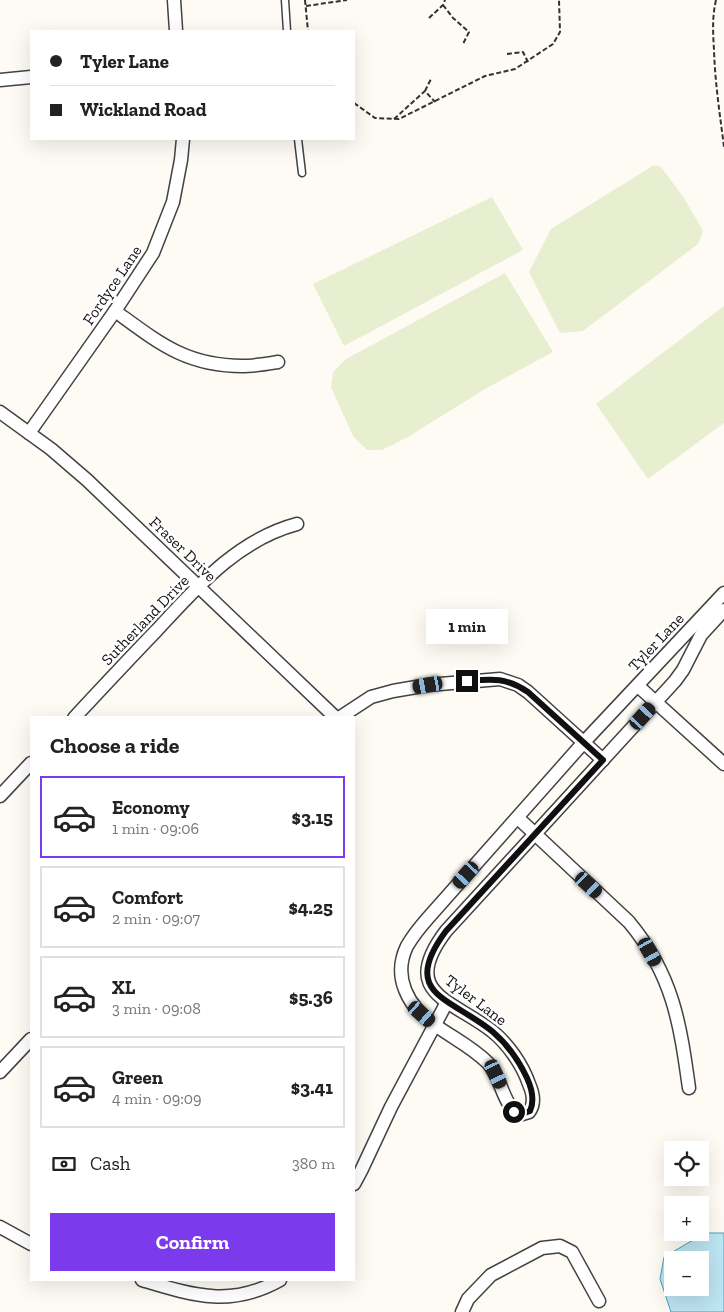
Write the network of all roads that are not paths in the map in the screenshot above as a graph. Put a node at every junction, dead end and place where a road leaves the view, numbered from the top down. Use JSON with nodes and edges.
{"nodes":[{"id":1,"x":174,"y":0,"type":"edge"},
{"id":2,"x":284,"y":0,"type":"edge"},
{"id":3,"x":176,"y":30,"type":"edge"},
{"id":4,"x":287,"y":30,"type":"edge"},
{"id":5,"x":30,"y":77,"type":"edge"},
{"id":6,"x":0,"y":80,"type":"edge"},
{"id":7,"x":182,"y":140,"type":"edge"},
{"id":8,"x":298,"y":140,"type":"edge"},
{"id":9,"x":302,"y":173,"type":"dead end"},
{"id":10,"x":115,"y":311,"type":"junction"},
{"id":11,"x":278,"y":362,"type":"dead end"},
{"id":12,"x":0,"y":412,"type":"edge"},
{"id":13,"x":29,"y":433,"type":"junction"},
{"id":14,"x":297,"y":524,"type":"dead end"},
{"id":15,"x":198,"y":586,"type":"junction"},
{"id":16,"x":724,"y":593,"type":"edge"},
{"id":17,"x":724,"y":610,"type":"edge"},
{"id":18,"x":638,"y":686,"type":"junction"},
{"id":19,"x":656,"y":702,"type":"junction"},
{"id":20,"x":76,"y":716,"type":"edge"},
{"id":21,"x":336,"y":716,"type":"edge"},
{"id":22,"x":341,"y":716,"type":"edge"},
{"id":23,"x":584,"y":742,"type":"junction"},
{"id":24,"x":603,"y":760,"type":"junction"},
{"id":25,"x":30,"y":764,"type":"edge"},
{"id":26,"x":724,"y":764,"type":"edge"},
{"id":27,"x":0,"y":796,"type":"edge"},
{"id":28,"x":518,"y":818,"type":"junction"},
{"id":29,"x":535,"y":834,"type":"junction"},
{"id":30,"x":447,"y":1002,"type":"junction"},
{"id":31,"x":434,"y":1025,"type":"junction"},
{"id":32,"x":29,"y":1045,"type":"edge"},
{"id":33,"x":0,"y":1072,"type":"edge"},
{"id":34,"x":689,"y":1088,"type":"dead end"},
{"id":35,"x":355,"y":1182,"type":"edge"},
{"id":36,"x":0,"y":1227,"type":"edge"},
{"id":37,"x":30,"y":1243,"type":"edge"},
{"id":38,"x":145,"y":1281,"type":"edge"},
{"id":39,"x":278,"y":1281,"type":"edge"},
{"id":40,"x":599,"y":1301,"type":"dead end"},
{"id":41,"x":462,"y":1312,"type":"edge"}],
"edges":[{"from":1,"to":3,"type":"street"},
{"from":2,"to":4,"type":"lane"},
{"from":5,"to":6,"type":"street"},
{"from":7,"to":10,"type":"street","name":"Fordyce Lane"},
{"from":8,"to":9,"type":"lane"},
{"from":10,"to":11,"type":"street"},
{"from":10,"to":13,"type":"street","name":"Fordyce Lane"},
{"from":12,"to":13,"type":"street","name":"Fraser Drive"},
{"from":13,"to":15,"type":"street","name":"Fraser Drive"},
{"from":14,"to":15,"type":"street","name":"Sutherland Drive"},
{"from":15,"to":20,"type":"street","name":"Sutherland Drive"},
{"from":15,"to":21,"type":"street","name":"Fraser Drive"},
{"from":16,"to":18,"type":"street","name":"Tyler Lane"},
{"from":17,"to":19,"type":"street","name":"Tyler Lane"},
{"from":18,"to":19,"type":"street"},
{"from":18,"to":23,"type":"street","name":"Tyler Lane"},
{"from":19,"to":24,"type":"street","name":"Tyler Lane"},
{"from":19,"to":26,"type":"street"},
{"from":22,"to":23,"type":"street"},
{"from":23,"to":24,"type":"street"},
{"from":23,"to":28,"type":"street","name":"Tyler Lane"},
{"from":24,"to":29,"type":"street","name":"Tyler Lane"},
{"from":25,"to":27,"type":"street"},
{"from":28,"to":29,"type":"street"},
{"from":28,"to":31,"type":"street","name":"Tyler Lane"},
{"from":29,"to":30,"type":"street","name":"Tyler Lane"},
{"from":29,"to":34,"type":"street"},
{"from":30,"to":31,"type":"street"},
{"from":30,"to":31,"type":"street","name":"Tyler Lane"},
{"from":31,"to":35,"type":"street"},
{"from":32,"to":33,"type":"street"},
{"from":36,"to":37,"type":"street"},
{"from":38,"to":39,"type":"street"},
{"from":40,"to":41,"type":"street"}]}
